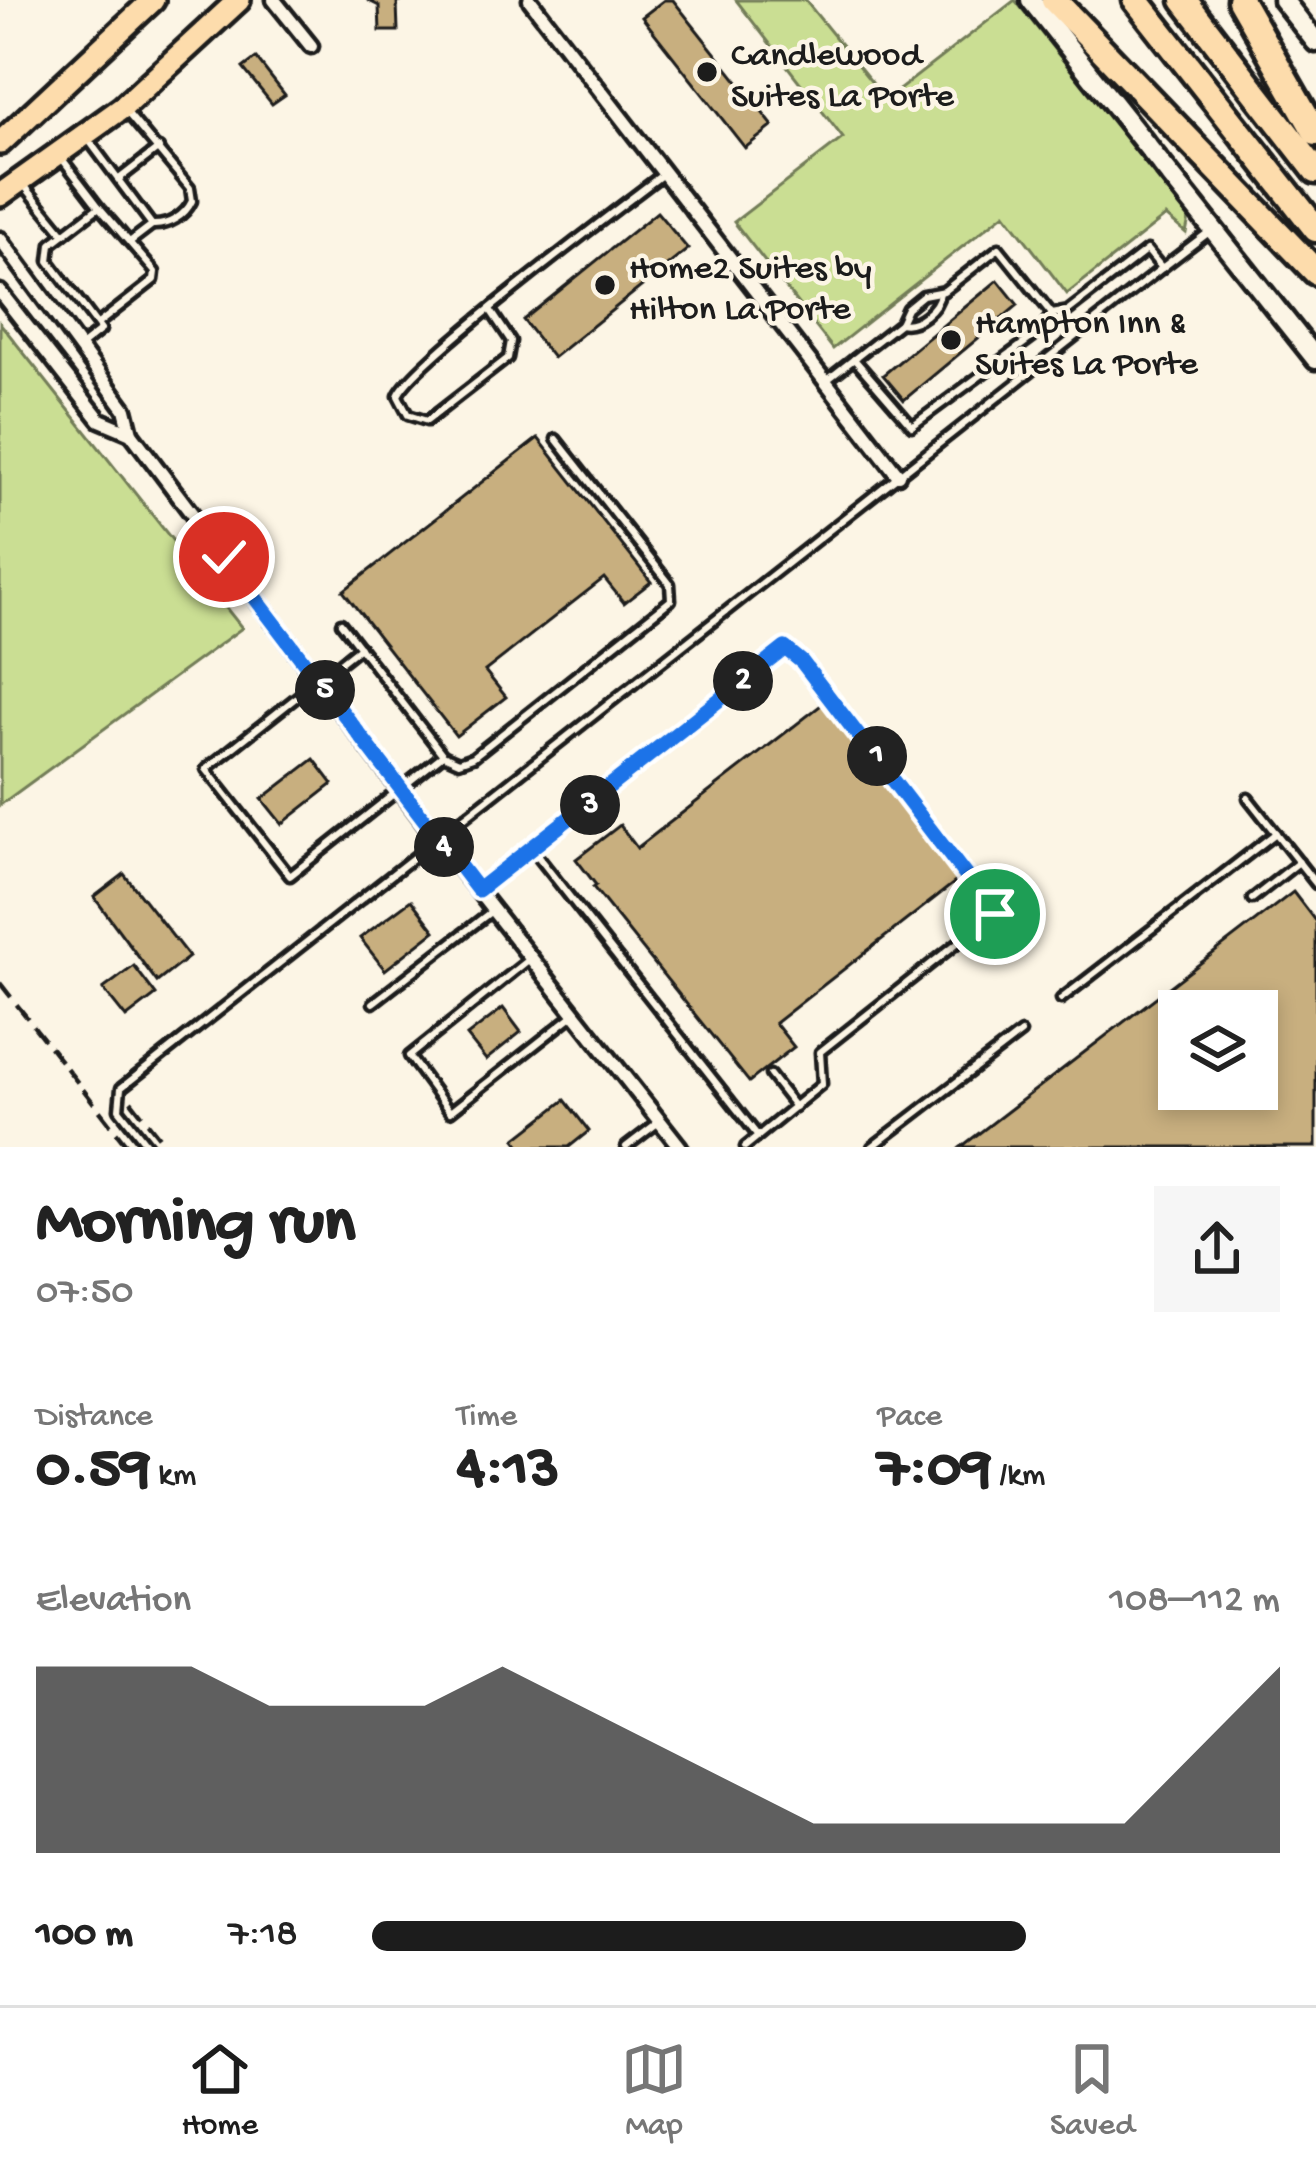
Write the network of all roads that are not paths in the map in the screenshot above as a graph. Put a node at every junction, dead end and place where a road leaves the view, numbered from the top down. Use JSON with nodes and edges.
{"nodes":[{"id":1,"x":153,"y":0,"type":"edge"},
{"id":2,"x":239,"y":0,"type":"edge"},
{"id":3,"x":274,"y":0,"type":"edge"},
{"id":4,"x":530,"y":0,"type":"edge"},
{"id":5,"x":1031,"y":0,"type":"edge"},
{"id":6,"x":1054,"y":0,"type":"edge"},
{"id":7,"x":1136,"y":0,"type":"edge"},
{"id":8,"x":1184,"y":0,"type":"edge"},
{"id":9,"x":1240,"y":0,"type":"edge"},
{"id":10,"x":1283,"y":0,"type":"edge"},
{"id":11,"x":1316,"y":42,"type":"edge"},
{"id":12,"x":311,"y":46,"type":"dead end"},
{"id":13,"x":123,"y":107,"type":"junction"},
{"id":14,"x":1316,"y":133,"type":"edge"},
{"id":15,"x":84,"y":135,"type":"junction"},
{"id":16,"x":0,"y":142,"type":"edge"},
{"id":17,"x":159,"y":148,"type":"junction"},
{"id":18,"x":58,"y":153,"type":"junction"},
{"id":19,"x":1316,"y":171,"type":"edge"},
{"id":20,"x":666,"y":172,"type":"junction"},
{"id":21,"x":21,"y":180,"type":"junction"},
{"id":22,"x":118,"y":180,"type":"junction"},
{"id":23,"x":0,"y":195,"type":"edge"},
{"id":24,"x":99,"y":207,"type":"junction"},
{"id":25,"x":152,"y":225,"type":"junction"},
{"id":26,"x":1214,"y":229,"type":"junction"},
{"id":27,"x":1316,"y":229,"type":"edge"},
{"id":28,"x":64,"y":234,"type":"junction"},
{"id":29,"x":0,"y":239,"type":"edge"},
{"id":30,"x":131,"y":241,"type":"junction"},
{"id":31,"x":1162,"y":268,"type":"junction"},
{"id":32,"x":1316,"y":272,"type":"edge"},
{"id":33,"x":0,"y":292,"type":"edge"},
{"id":34,"x":940,"y":293,"type":"junction"},
{"id":35,"x":491,"y":311,"type":"junction"},
{"id":36,"x":1052,"y":314,"type":"junction"},
{"id":37,"x":98,"y":323,"type":"junction"},
{"id":38,"x":900,"y":323,"type":"junction"},
{"id":39,"x":79,"y":347,"type":"junction"},
{"id":40,"x":1316,"y":358,"type":"edge"},
{"id":41,"x":854,"y":359,"type":"junction"},
{"id":42,"x":826,"y":381,"type":"junction"},
{"id":43,"x":130,"y":433,"type":"junction"},
{"id":44,"x":556,"y":439,"type":"dead end"},
{"id":45,"x":898,"y":476,"type":"junction"},
{"id":46,"x":341,"y":623,"type":"dead end"},
{"id":47,"x":360,"y":647,"type":"junction"},
{"id":48,"x":318,"y":681,"type":"junction"},
{"id":49,"x":443,"y":755,"type":"junction"},
{"id":50,"x":399,"y":788,"type":"junction"},
{"id":51,"x":1248,"y":798,"type":"dead end"},
{"id":52,"x":1276,"y":832,"type":"junction"},
{"id":53,"x":437,"y":839,"type":"junction"},
{"id":54,"x":532,"y":849,"type":"junction"},
{"id":55,"x":1299,"y":862,"type":"junction"},
{"id":56,"x":1316,"y":884,"type":"edge"},
{"id":57,"x":478,"y":890,"type":"junction"},
{"id":58,"x":1252,"y":899,"type":"dead end"},
{"id":59,"x":493,"y":910,"type":"junction"},
{"id":60,"x":531,"y":958,"type":"junction"},
{"id":61,"x":1061,"y":999,"type":"dead end"},
{"id":62,"x":374,"y":1003,"type":"dead end"},
{"id":63,"x":575,"y":1014,"type":"junction"},
{"id":64,"x":1021,"y":1034,"type":"dead end"},
{"id":65,"x":770,"y":1075,"type":"dead end"},
{"id":66,"x":795,"y":1107,"type":"junction"},
{"id":67,"x":660,"y":1121,"type":"junction"},
{"id":68,"x":758,"y":1136,"type":"junction"},
{"id":69,"x":149,"y":1147,"type":"edge"},
{"id":70,"x":626,"y":1147,"type":"edge"},
{"id":71,"x":680,"y":1147,"type":"edge"},
{"id":72,"x":745,"y":1147,"type":"edge"},
{"id":73,"x":872,"y":1147,"type":"edge"}],
"edges":[{"from":1,"to":16,"type":"main road"},
{"from":2,"to":13,"type":"main road"},
{"from":3,"to":12,"type":"street"},
{"from":4,"to":20,"type":"street"},
{"from":5,"to":26,"type":"main road"},
{"from":6,"to":32,"type":"highway"},
{"from":7,"to":27,"type":"highway"},
{"from":8,"to":19,"type":"highway"},
{"from":9,"to":14,"type":"highway"},
{"from":10,"to":11,"type":"main road"},
{"from":13,"to":15,"type":"main road"},
{"from":13,"to":17,"type":"lane"},
{"from":15,"to":18,"type":"main road"},
{"from":15,"to":22,"type":"lane"},
{"from":17,"to":22,"type":"lane"},
{"from":17,"to":25,"type":"lane"},
{"from":18,"to":21,"type":"main road"},
{"from":18,"to":24,"type":"lane"},
{"from":20,"to":35,"type":"lane"},
{"from":20,"to":42,"type":"street"},
{"from":21,"to":23,"type":"main road"},
{"from":21,"to":28,"type":"lane"},
{"from":22,"to":25,"type":"lane"},
{"from":24,"to":28,"type":"lane"},
{"from":24,"to":30,"type":"lane"},
{"from":25,"to":30,"type":"lane"},
{"from":26,"to":31,"type":"lane"},
{"from":26,"to":40,"type":"main road"},
{"from":28,"to":37,"type":"lane"},
{"from":29,"to":39,"type":"street"},
{"from":30,"to":37,"type":"lane"},
{"from":31,"to":36,"type":"lane"},
{"from":31,"to":45,"type":"lane"},
{"from":33,"to":43,"type":"street"},
{"from":34,"to":36,"type":"lane"},
{"from":34,"to":38,"type":"lane"},
{"from":34,"to":38,"type":"lane"},
{"from":35,"to":35,"type":"lane"},
{"from":36,"to":41,"type":"lane"},
{"from":37,"to":39,"type":"lane"},
{"from":38,"to":41,"type":"lane"},
{"from":39,"to":43,"type":"street"},
{"from":41,"to":42,"type":"lane"},
{"from":42,"to":45,"type":"street"},
{"from":43,"to":48,"type":"street"},
{"from":44,"to":49,"type":"lane"},
{"from":45,"to":53,"type":"lane"},
{"from":46,"to":47,"type":"lane"},
{"from":47,"to":48,"type":"lane"},
{"from":47,"to":49,"type":"lane"},
{"from":48,"to":50,"type":"street"},
{"from":48,"to":50,"type":"lane"},
{"from":49,"to":50,"type":"lane"},
{"from":50,"to":53,"type":"street"},
{"from":51,"to":52,"type":"lane"},
{"from":52,"to":55,"type":"lane"},
{"from":52,"to":61,"type":"lane"},
{"from":53,"to":57,"type":"street"},
{"from":53,"to":69,"type":"lane"},
{"from":54,"to":57,"type":"lane"},
{"from":54,"to":66,"type":"lane"},
{"from":54,"to":68,"type":"lane"},
{"from":55,"to":56,"type":"lane"},
{"from":55,"to":58,"type":"lane"},
{"from":57,"to":59,"type":"street"},
{"from":59,"to":60,"type":"street"},
{"from":59,"to":62,"type":"lane"},
{"from":60,"to":63,"type":"street"},
{"from":60,"to":63,"type":"lane"},
{"from":63,"to":67,"type":"street"},
{"from":64,"to":73,"type":"lane"},
{"from":65,"to":66,"type":"lane"},
{"from":66,"to":68,"type":"lane"},
{"from":67,"to":70,"type":"lane"},
{"from":67,"to":71,"type":"street"},
{"from":68,"to":72,"type":"lane"}]}
